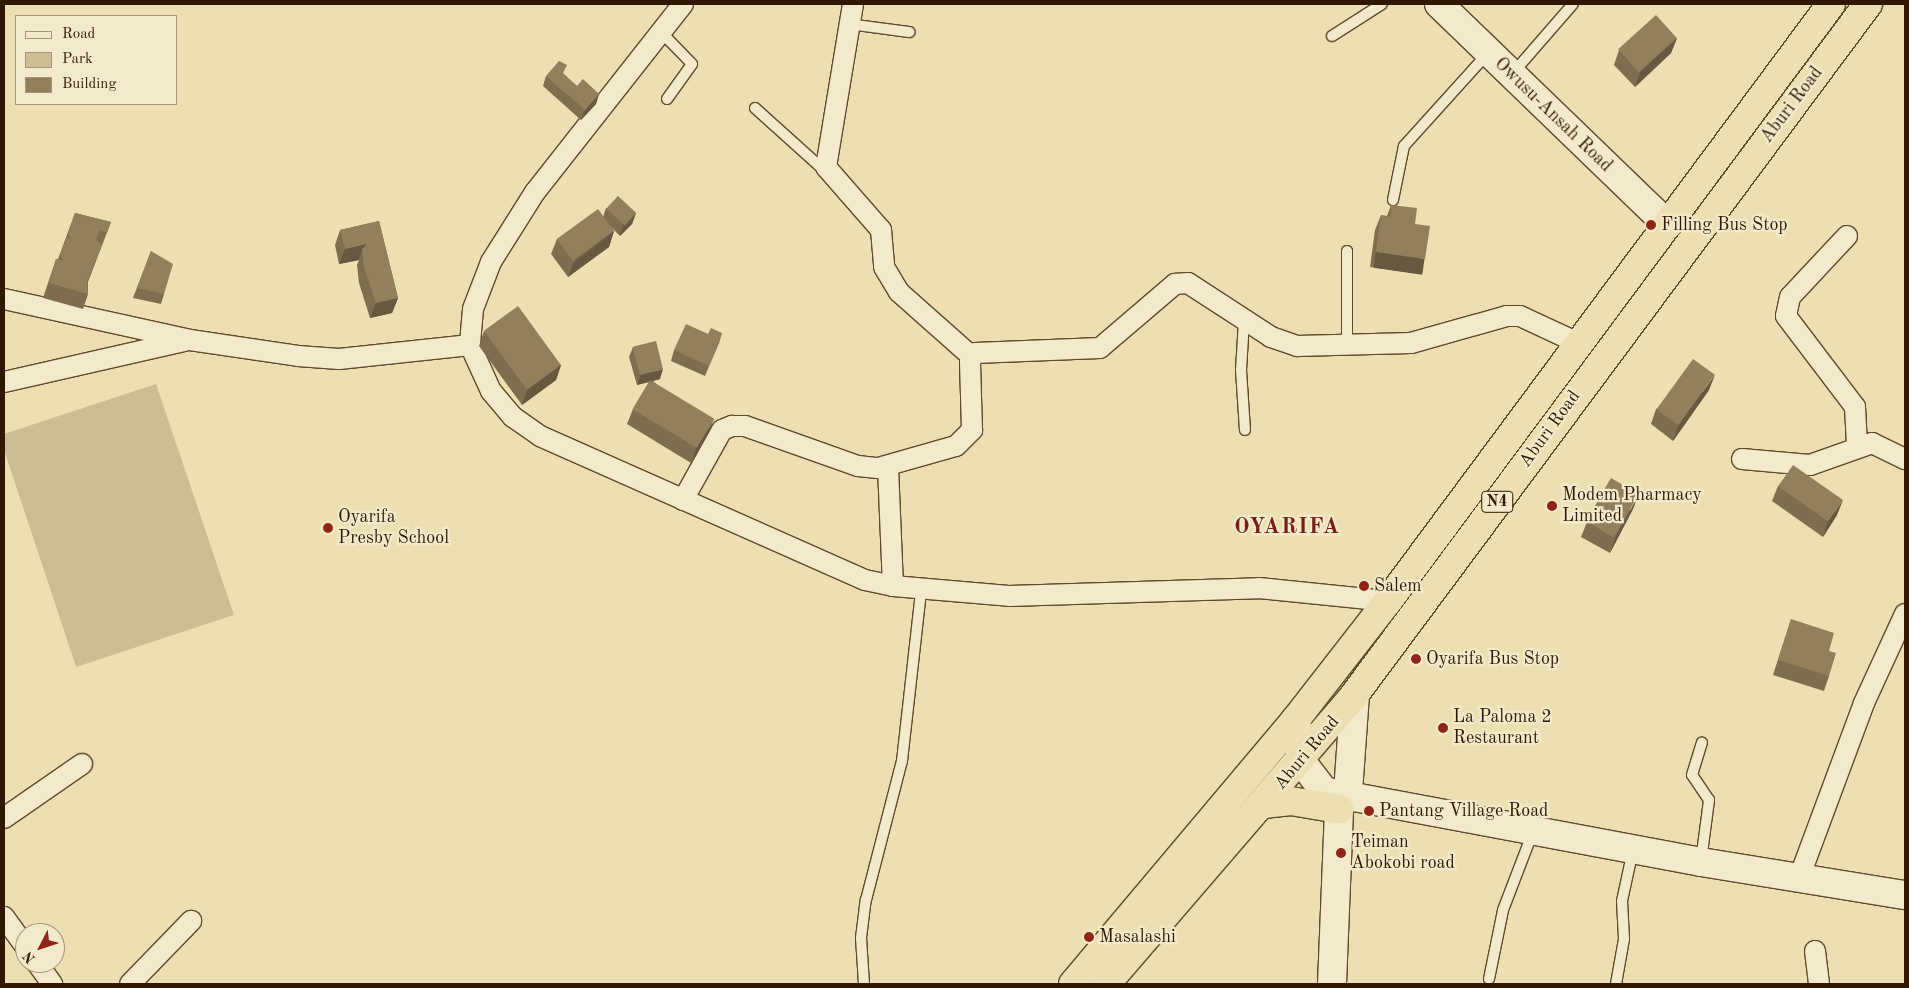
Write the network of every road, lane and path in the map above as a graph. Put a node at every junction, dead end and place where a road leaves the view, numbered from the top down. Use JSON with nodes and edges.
{"nodes":[{"id":1,"x":683,"y":4,"type":"edge"},
{"id":2,"x":853,"y":4,"type":"edge"},
{"id":3,"x":1382,"y":4,"type":"edge"},
{"id":4,"x":1439,"y":4,"type":"edge"},
{"id":5,"x":1573,"y":4,"type":"edge"},
{"id":6,"x":1831,"y":4,"type":"edge"},
{"id":7,"x":1868,"y":4,"type":"edge"},
{"id":8,"x":849,"y":24,"type":"junction"},
{"id":9,"x":908,"y":32,"type":"dead end"},
{"id":10,"x":662,"y":33,"type":"junction"},
{"id":11,"x":1332,"y":36,"type":"dead end"},
{"id":12,"x":1488,"y":54,"type":"junction"},
{"id":13,"x":1511,"y":75,"type":"junction"},
{"id":14,"x":667,"y":99,"type":"dead end"},
{"id":15,"x":755,"y":108,"type":"dead end"},
{"id":16,"x":830,"y":176,"type":"junction"},
{"id":17,"x":1394,"y":200,"type":"dead end"},
{"id":18,"x":1668,"y":225,"type":"junction"},
{"id":19,"x":1847,"y":236,"type":"dead end"},
{"id":20,"x":1346,"y":251,"type":"dead end"},
{"id":21,"x":4,"y":299,"type":"edge"},
{"id":22,"x":1244,"y":320,"type":"junction"},
{"id":23,"x":190,"y":340,"type":"junction"},
{"id":24,"x":1580,"y":344,"type":"junction"},
{"id":25,"x":470,"y":346,"type":"junction"},
{"id":26,"x":1348,"y":347,"type":"junction"},
{"id":27,"x":971,"y":356,"type":"junction"},
{"id":28,"x":4,"y":382,"type":"edge"},
{"id":29,"x":1245,"y":430,"type":"dead end"},
{"id":30,"x":1857,"y":445,"type":"junction"},
{"id":31,"x":1742,"y":459,"type":"dead end"},
{"id":32,"x":1905,"y":459,"type":"edge"},
{"id":33,"x":888,"y":466,"type":"junction"},
{"id":34,"x":682,"y":500,"type":"junction"},
{"id":35,"x":893,"y":586,"type":"junction"},
{"id":36,"x":921,"y":591,"type":"junction"},
{"id":37,"x":1388,"y":601,"type":"junction"},
{"id":38,"x":1905,"y":614,"type":"edge"},
{"id":39,"x":1355,"y":694,"type":"junction"},
{"id":40,"x":1296,"y":719,"type":"junction"},
{"id":41,"x":1702,"y":742,"type":"dead end"},
{"id":42,"x":1301,"y":762,"type":"junction"},
{"id":43,"x":82,"y":764,"type":"dead end"},
{"id":44,"x":1336,"y":797,"type":"junction"},
{"id":45,"x":1264,"y":804,"type":"junction"},
{"id":46,"x":4,"y":818,"type":"edge"},
{"id":47,"x":1534,"y":828,"type":"junction"},
{"id":48,"x":1633,"y":849,"type":"junction"},
{"id":49,"x":1701,"y":862,"type":"junction"},
{"id":50,"x":1799,"y":878,"type":"junction"},
{"id":51,"x":1905,"y":895,"type":"edge"},
{"id":52,"x":4,"y":917,"type":"edge"},
{"id":53,"x":191,"y":921,"type":"dead end"},
{"id":54,"x":15,"y":932,"type":"edge"},
{"id":55,"x":1815,"y":951,"type":"dead end"},
{"id":56,"x":45,"y":973,"type":"edge"},
{"id":57,"x":1489,"y":980,"type":"dead end"},
{"id":58,"x":52,"y":984,"type":"edge"},
{"id":59,"x":130,"y":984,"type":"edge"},
{"id":60,"x":864,"y":984,"type":"edge"},
{"id":61,"x":1073,"y":984,"type":"edge"},
{"id":62,"x":1106,"y":984,"type":"edge"},
{"id":63,"x":1332,"y":984,"type":"edge"},
{"id":64,"x":1616,"y":984,"type":"edge"},
{"id":65,"x":1819,"y":984,"type":"edge"}],
"edges":[{"from":1,"to":10,"type":"street"},
{"from":2,"to":8,"type":"street"},
{"from":3,"to":11,"type":"lane"},
{"from":4,"to":12,"type":"street","name":"Owusu-Ansah Road"},
{"from":5,"to":13,"type":"lane"},
{"from":6,"to":18,"type":"highway","name":"Aburi Road","number":"N4"},
{"from":7,"to":39,"type":"highway","name":"Aburi Road","number":"N4"},
{"from":8,"to":9,"type":"lane"},
{"from":8,"to":16,"type":"street"},
{"from":10,"to":14,"type":"lane"},
{"from":10,"to":25,"type":"street"},
{"from":12,"to":13,"type":"street","name":"Owusu-Ansah Road"},
{"from":12,"to":17,"type":"lane"},
{"from":13,"to":18,"type":"street","name":"Owusu-Ansah Road"},
{"from":15,"to":16,"type":"lane"},
{"from":16,"to":27,"type":"street"},
{"from":18,"to":24,"type":"highway","name":"Aburi Road","number":"N4"},
{"from":19,"to":30,"type":"street"},
{"from":20,"to":26,"type":"lane"},
{"from":21,"to":23,"type":"street"},
{"from":22,"to":26,"type":"street"},
{"from":22,"to":27,"type":"street"},
{"from":22,"to":29,"type":"lane"},
{"from":23,"to":25,"type":"street"},
{"from":23,"to":28,"type":"street"},
{"from":24,"to":26,"type":"street"},
{"from":24,"to":37,"type":"highway","name":"Aburi Road","number":"N4"},
{"from":25,"to":34,"type":"street"},
{"from":27,"to":33,"type":"street"},
{"from":30,"to":31,"type":"street"},
{"from":30,"to":32,"type":"street"},
{"from":33,"to":34,"type":"street"},
{"from":33,"to":35,"type":"street"},
{"from":34,"to":35,"type":"street"},
{"from":35,"to":36,"type":"street"},
{"from":36,"to":37,"type":"street"},
{"from":36,"to":60,"type":"lane"},
{"from":37,"to":40,"type":"highway","name":"Aburi Road","number":"N4"},
{"from":38,"to":50,"type":"street"},
{"from":39,"to":42,"type":"highway","name":"Aburi Road","number":"N4"},
{"from":39,"to":44,"type":"street"},
{"from":40,"to":42,"type":"street"},
{"from":40,"to":61,"type":"highway","name":"Aburi Road","number":"N4"},
{"from":41,"to":49,"type":"lane"},
{"from":42,"to":44,"type":"street"},
{"from":42,"to":45,"type":"highway","name":"Aburi Road","number":"N4"},
{"from":43,"to":46,"type":"street"},
{"from":44,"to":45,"type":"highway"},
{"from":44,"to":47,"type":"street"},
{"from":44,"to":63,"type":"street"},
{"from":45,"to":62,"type":"highway","name":"Aburi Road","number":"N4"},
{"from":47,"to":48,"type":"street"},
{"from":47,"to":57,"type":"lane"},
{"from":48,"to":49,"type":"street"},
{"from":48,"to":64,"type":"lane"},
{"from":49,"to":50,"type":"street"},
{"from":50,"to":51,"type":"street"},
{"from":52,"to":54,"type":"street"},
{"from":53,"to":59,"type":"street"},
{"from":55,"to":65,"type":"street"},
{"from":56,"to":58,"type":"street"}]}
